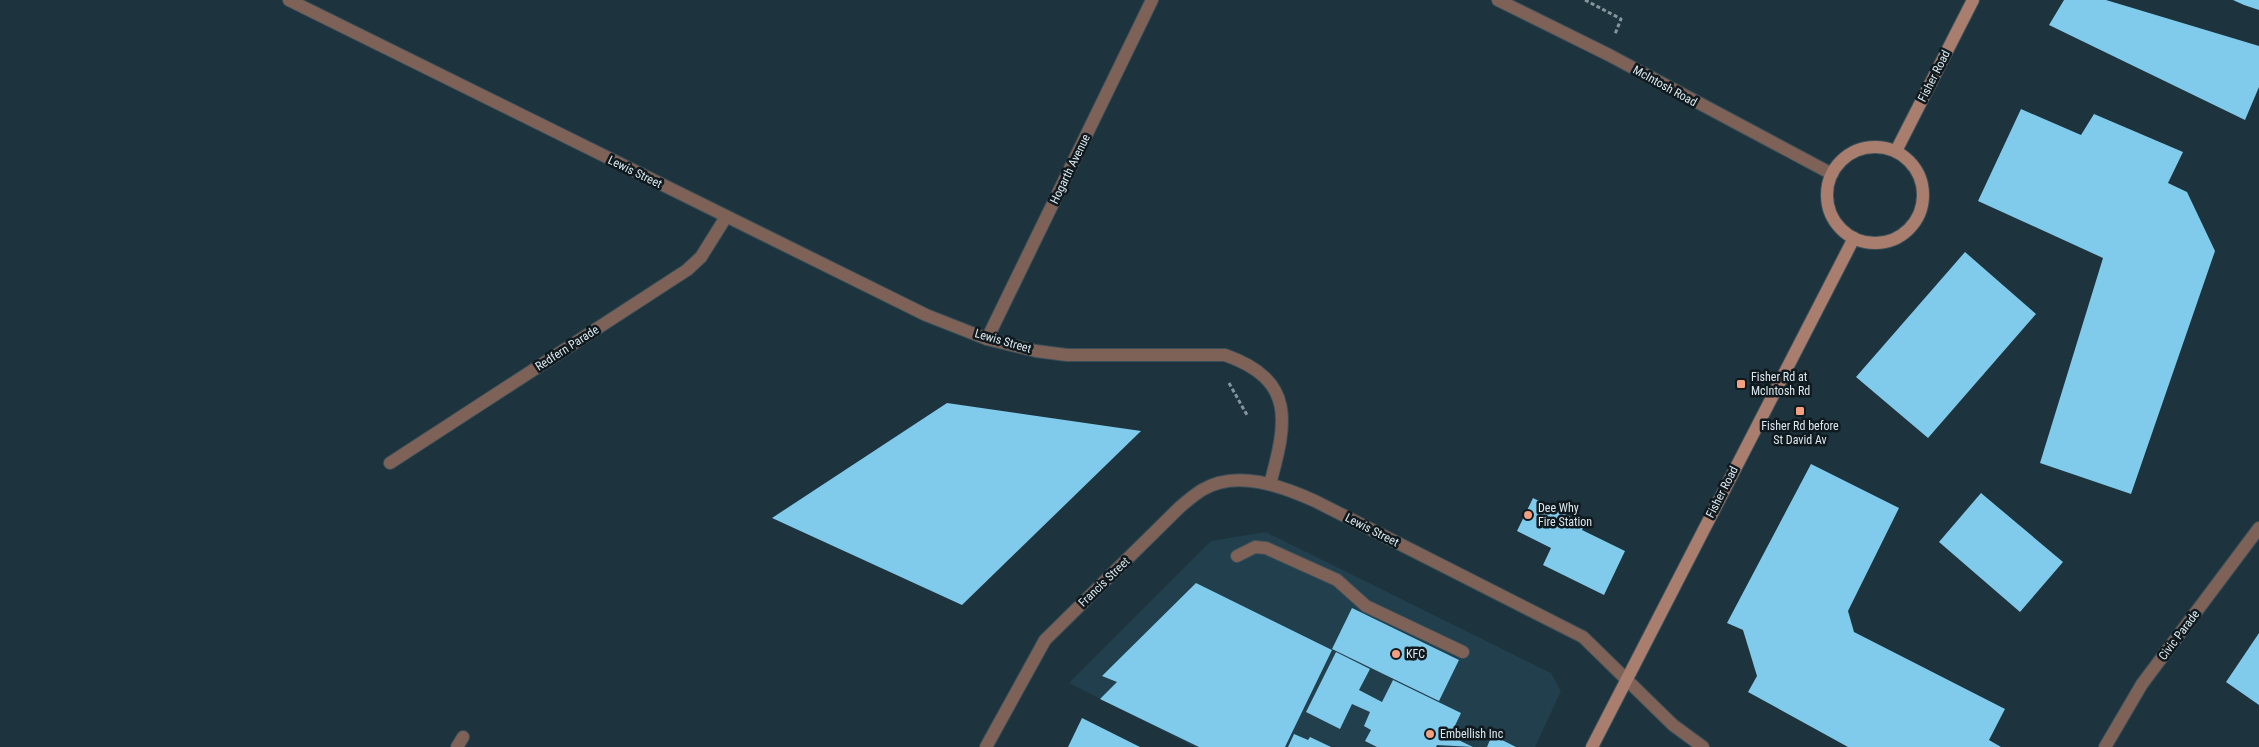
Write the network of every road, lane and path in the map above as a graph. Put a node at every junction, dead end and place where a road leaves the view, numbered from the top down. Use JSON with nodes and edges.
{"nodes":[{"id":1,"x":289,"y":0,"type":"edge"},
{"id":2,"x":1152,"y":0,"type":"edge"},
{"id":3,"x":1498,"y":0,"type":"edge"},
{"id":4,"x":1585,"y":0,"type":"edge"},
{"id":5,"x":1973,"y":0,"type":"edge"},
{"id":6,"x":1609,"y":55,"type":"junction"},
{"id":7,"x":1896,"y":151,"type":"junction"},
{"id":8,"x":1832,"y":174,"type":"junction"},
{"id":9,"x":726,"y":217,"type":"junction"},
{"id":10,"x":1854,"y":238,"type":"junction"},
{"id":11,"x":987,"y":339,"type":"junction"},
{"id":12,"x":1228,"y":383,"type":"dead end"},
{"id":13,"x":1247,"y":415,"type":"dead end"},
{"id":14,"x":390,"y":462,"type":"dead end"},
{"id":15,"x":1270,"y":484,"type":"junction"},
{"id":16,"x":2259,"y":528,"type":"edge"},
{"id":17,"x":1237,"y":556,"type":"dead end"},
{"id":18,"x":1463,"y":652,"type":"dead end"},
{"id":19,"x":1628,"y":678,"type":"junction"},
{"id":20,"x":986,"y":747,"type":"edge"},
{"id":21,"x":1592,"y":747,"type":"edge"},
{"id":22,"x":1704,"y":747,"type":"edge"},
{"id":23,"x":2105,"y":747,"type":"edge"}],
"edges":[{"from":1,"to":9,"type":"street","name":"Lewis Street"},
{"from":2,"to":11,"type":"street","name":"Hogarth Avenue"},
{"from":3,"to":6,"type":"street","name":"McIntosh Road"},
{"from":4,"to":6,"type":"path"},
{"from":5,"to":7,"type":"main road","name":"Fisher Road"},
{"from":6,"to":8,"type":"street","name":"McIntosh Road"},
{"from":7,"to":8,"type":"main road"},
{"from":7,"to":10,"type":"main road"},
{"from":8,"to":10,"type":"main road"},
{"from":9,"to":11,"type":"street","name":"Lewis Street"},
{"from":9,"to":14,"type":"street","name":"Redfern Parade"},
{"from":10,"to":19,"type":"main road","name":"Fisher Road"},
{"from":11,"to":15,"type":"street","name":"Lewis Street"},
{"from":12,"to":13,"type":"path"},
{"from":15,"to":19,"type":"street","name":"Lewis Street"},
{"from":15,"to":20,"type":"street","name":"Francis Street"},
{"from":16,"to":23,"type":"street","name":"Civic Parade"},
{"from":17,"to":18,"type":"street"},
{"from":19,"to":21,"type":"main road","name":"Fisher Road"},
{"from":19,"to":22,"type":"street","name":"Lewis Street"}]}
